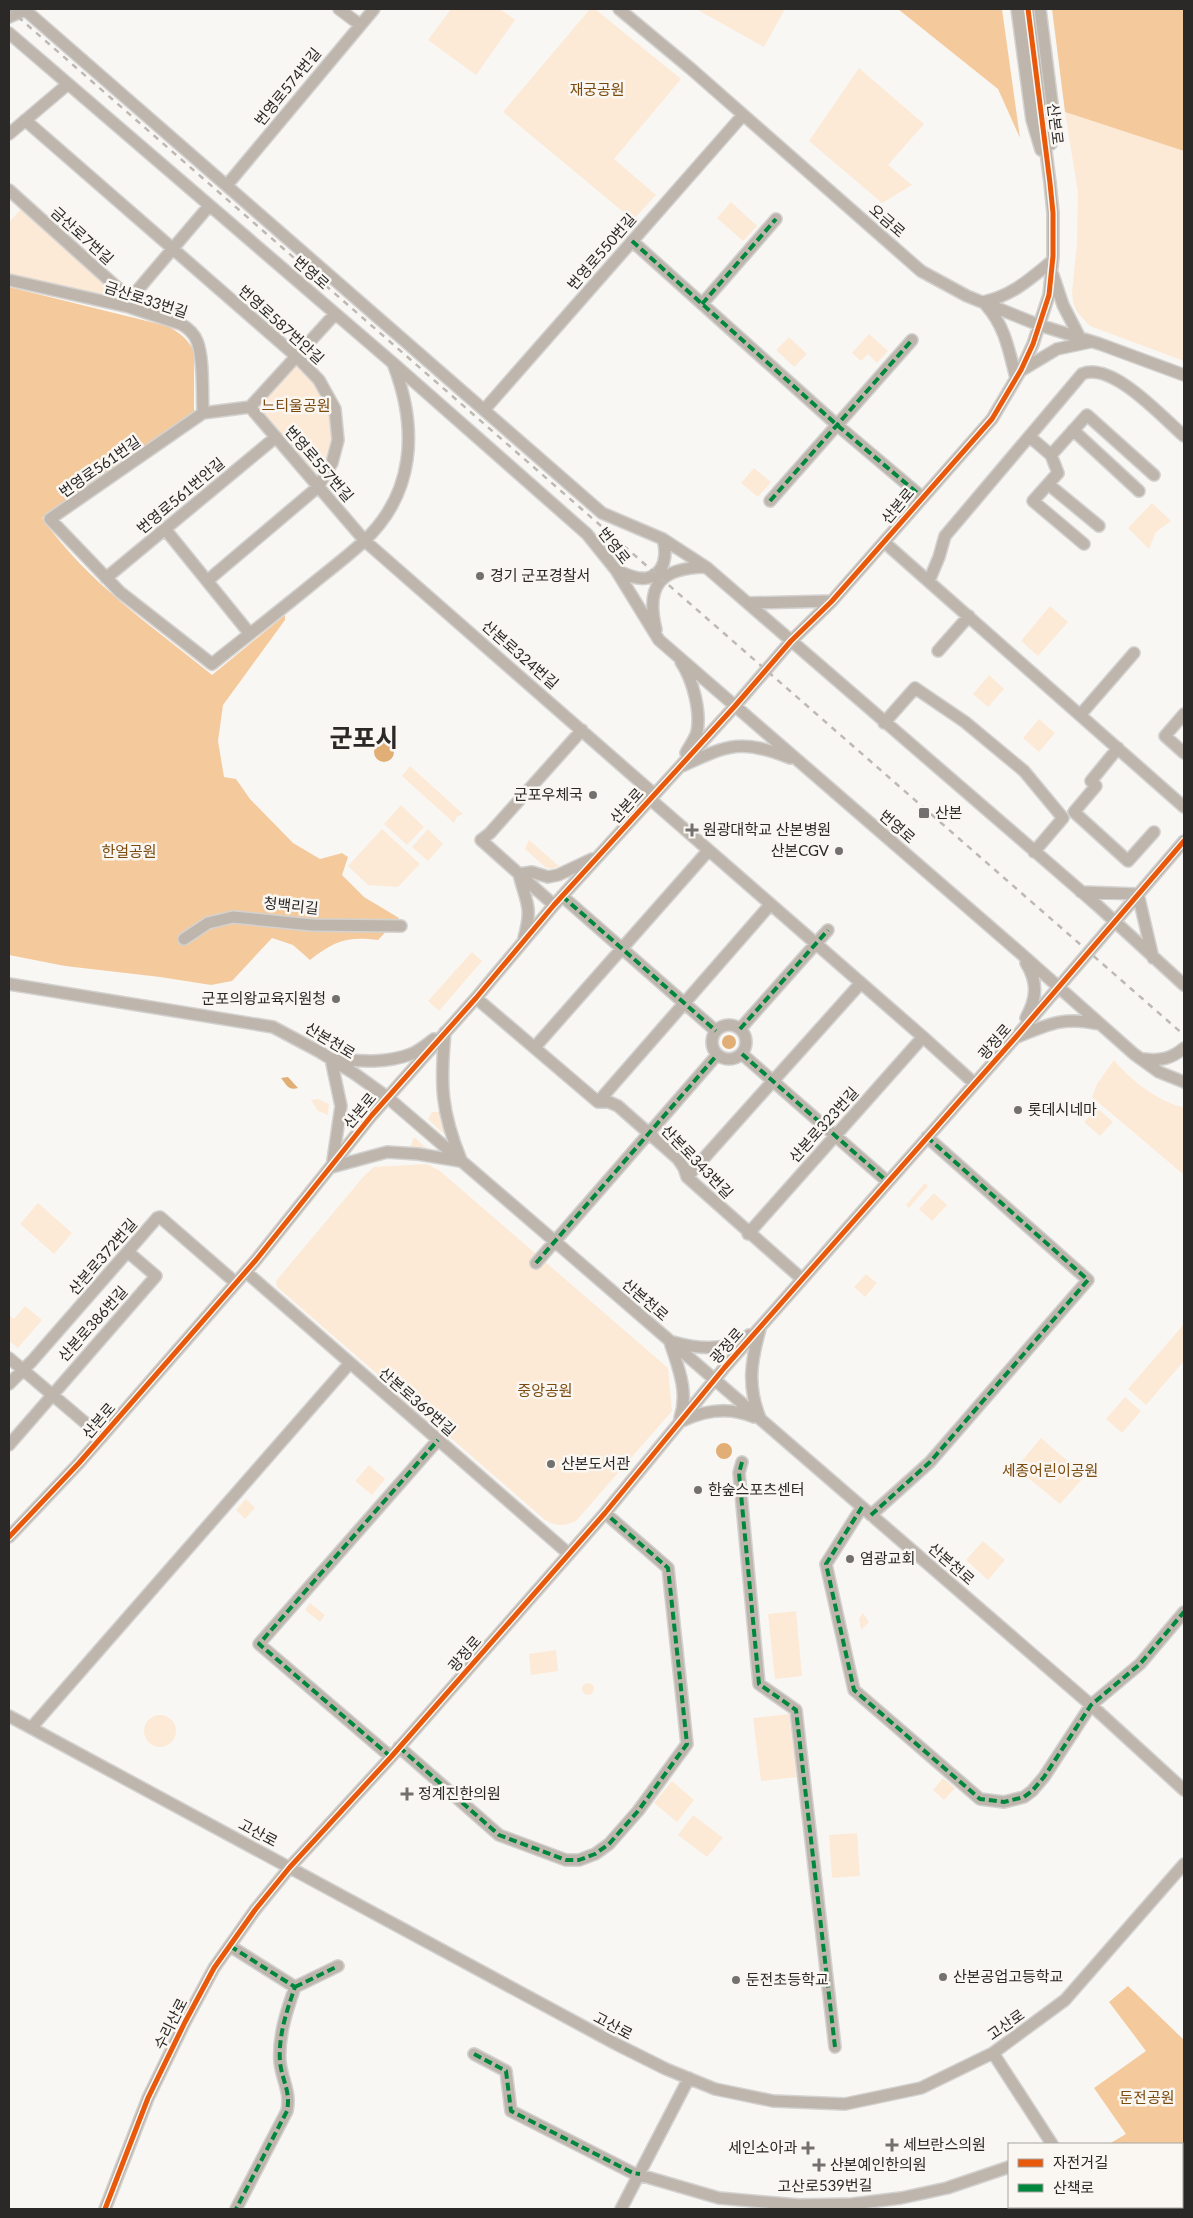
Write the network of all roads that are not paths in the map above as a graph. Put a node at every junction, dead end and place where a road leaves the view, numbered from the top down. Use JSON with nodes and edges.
{"nodes":[{"id":1,"x":26,"y":9,"type":"edge"},
{"id":2,"x":339,"y":9,"type":"edge"},
{"id":3,"x":619,"y":9,"type":"edge"},
{"id":4,"x":1017,"y":9,"type":"edge"},
{"id":5,"x":1028,"y":9,"type":"edge"},
{"id":6,"x":1040,"y":9,"type":"edge"},
{"id":7,"x":368,"y":11,"type":"edge"},
{"id":8,"x":9,"y":17,"type":"edge"},
{"id":9,"x":359,"y":24,"type":"junction"},
{"id":10,"x":9,"y":33,"type":"edge"},
{"id":11,"x":68,"y":84,"type":"junction"},
{"id":12,"x":743,"y":115,"type":"junction"},
{"id":13,"x":25,"y":120,"type":"junction"},
{"id":14,"x":9,"y":134,"type":"edge"},
{"id":15,"x":1050,"y":183,"type":"junction"},
{"id":16,"x":227,"y":185,"type":"junction"},
{"id":17,"x":9,"y":190,"type":"edge"},
{"id":18,"x":209,"y":206,"type":"junction"},
{"id":19,"x":776,"y":219,"type":"dead end"},
{"id":20,"x":632,"y":241,"type":"junction"},
{"id":21,"x":173,"y":248,"type":"junction"},
{"id":22,"x":1052,"y":266,"type":"junction"},
{"id":23,"x":9,"y":280,"type":"edge"},
{"id":24,"x":983,"y":302,"type":"junction"},
{"id":25,"x":129,"y":303,"type":"junction"},
{"id":26,"x":702,"y":304,"type":"junction"},
{"id":27,"x":335,"y":314,"type":"junction"},
{"id":28,"x":1040,"y":325,"type":"junction"},
{"id":29,"x":1086,"y":339,"type":"junction"},
{"id":30,"x":912,"y":340,"type":"dead end"},
{"id":31,"x":296,"y":356,"type":"junction"},
{"id":32,"x":394,"y":364,"type":"junction"},
{"id":33,"x":1018,"y":374,"type":"junction"},
{"id":34,"x":1184,"y":375,"type":"edge"},
{"id":35,"x":250,"y":407,"type":"junction"},
{"id":36,"x":484,"y":410,"type":"junction"},
{"id":37,"x":203,"y":413,"type":"junction"},
{"id":38,"x":837,"y":425,"type":"junction"},
{"id":39,"x":1073,"y":430,"type":"junction"},
{"id":40,"x":1184,"y":436,"type":"edge"},
{"id":41,"x":276,"y":437,"type":"junction"},
{"id":42,"x":1030,"y":437,"type":"junction"},
{"id":43,"x":1051,"y":455,"type":"junction"},
{"id":44,"x":1154,"y":475,"type":"dead end"},
{"id":45,"x":1048,"y":484,"type":"junction"},
{"id":46,"x":318,"y":487,"type":"junction"},
{"id":47,"x":1139,"y":491,"type":"dead end"},
{"id":48,"x":922,"y":497,"type":"junction"},
{"id":49,"x":770,"y":501,"type":"dead end"},
{"id":50,"x":1099,"y":526,"type":"dead end"},
{"id":51,"x":165,"y":529,"type":"junction"},
{"id":52,"x":663,"y":539,"type":"junction"},
{"id":53,"x":365,"y":541,"type":"junction"},
{"id":54,"x":884,"y":542,"type":"junction"},
{"id":55,"x":1084,"y":544,"type":"dead end"},
{"id":56,"x":706,"y":567,"type":"junction"},
{"id":57,"x":616,"y":570,"type":"junction"},
{"id":58,"x":106,"y":578,"type":"junction"},
{"id":59,"x":207,"y":581,"type":"junction"},
{"id":60,"x":929,"y":581,"type":"junction"},
{"id":61,"x":832,"y":601,"type":"junction"},
{"id":62,"x":748,"y":603,"type":"junction"},
{"id":63,"x":969,"y":616,"type":"junction"},
{"id":64,"x":250,"y":634,"type":"junction"},
{"id":65,"x":658,"y":640,"type":"junction"},
{"id":66,"x":791,"y":641,"type":"junction"},
{"id":67,"x":938,"y":652,"type":"dead end"},
{"id":68,"x":1134,"y":653,"type":"dead end"},
{"id":69,"x":677,"y":656,"type":"junction"},
{"id":70,"x":735,"y":706,"type":"junction"},
{"id":71,"x":1080,"y":714,"type":"junction"},
{"id":72,"x":1184,"y":714,"type":"edge"},
{"id":73,"x":884,"y":723,"type":"junction"},
{"id":74,"x":582,"y":730,"type":"junction"},
{"id":75,"x":1118,"y":748,"type":"junction"},
{"id":76,"x":1184,"y":753,"type":"edge"},
{"id":77,"x":799,"y":762,"type":"junction"},
{"id":78,"x":678,"y":768,"type":"junction"},
{"id":79,"x":652,"y":797,"type":"junction"},
{"id":80,"x":1184,"y":807,"type":"edge"},
{"id":81,"x":1154,"y":832,"type":"dead end"},
{"id":82,"x":1184,"y":841,"type":"edge"},
{"id":83,"x":708,"y":850,"type":"junction"},
{"id":84,"x":1034,"y":852,"type":"junction"},
{"id":85,"x":598,"y":856,"type":"junction"},
{"id":86,"x":519,"y":874,"type":"junction"},
{"id":87,"x":1081,"y":892,"type":"junction"},
{"id":88,"x":1138,"y":894,"type":"junction"},
{"id":89,"x":558,"y":901,"type":"junction"},
{"id":90,"x":770,"y":905,"type":"junction"},
{"id":91,"x":1114,"y":922,"type":"junction"},
{"id":92,"x":401,"y":926,"type":"dead end"},
{"id":93,"x":828,"y":930,"type":"dead end"},
{"id":94,"x":184,"y":938,"type":"dead end"},
{"id":95,"x":523,"y":942,"type":"junction"},
{"id":96,"x":815,"y":944,"type":"junction"},
{"id":97,"x":621,"y":949,"type":"junction"},
{"id":98,"x":1018,"y":951,"type":"junction"},
{"id":99,"x":1153,"y":958,"type":"junction"},
{"id":100,"x":9,"y":984,"type":"edge"},
{"id":101,"x":860,"y":984,"type":"junction"},
{"id":102,"x":1184,"y":985,"type":"edge"},
{"id":103,"x":1058,"y":986,"type":"junction"},
{"id":104,"x":476,"y":998,"type":"junction"},
{"id":105,"x":684,"y":1003,"type":"junction"},
{"id":106,"x":1100,"y":1024,"type":"junction"},
{"id":107,"x":740,"y":1029,"type":"junction"},
{"id":108,"x":716,"y":1031,"type":"junction"},
{"id":109,"x":445,"y":1032,"type":"junction"},
{"id":110,"x":923,"y":1037,"type":"junction"},
{"id":111,"x":1015,"y":1038,"type":"junction"},
{"id":112,"x":535,"y":1047,"type":"junction"},
{"id":113,"x":1184,"y":1048,"type":"edge"},
{"id":114,"x":742,"y":1054,"type":"junction"},
{"id":115,"x":717,"y":1055,"type":"junction"},
{"id":116,"x":1139,"y":1058,"type":"junction"},
{"id":117,"x":331,"y":1059,"type":"junction"},
{"id":118,"x":773,"y":1081,"type":"junction"},
{"id":119,"x":1184,"y":1082,"type":"edge"},
{"id":120,"x":974,"y":1084,"type":"junction"},
{"id":121,"x":388,"y":1097,"type":"junction"},
{"id":122,"x":598,"y":1102,"type":"junction"},
{"id":123,"x":649,"y":1133,"type":"junction"},
{"id":124,"x":836,"y":1135,"type":"junction"},
{"id":125,"x":927,"y":1137,"type":"junction"},
{"id":126,"x":462,"y":1162,"type":"junction"},
{"id":127,"x":332,"y":1167,"type":"junction"},
{"id":128,"x":687,"y":1177,"type":"junction"},
{"id":129,"x":888,"y":1182,"type":"junction"},
{"id":130,"x":748,"y":1234,"type":"junction"},
{"id":131,"x":555,"y":1242,"type":"junction"},
{"id":132,"x":128,"y":1252,"type":"junction"},
{"id":133,"x":536,"y":1263,"type":"dead end"},
{"id":134,"x":246,"y":1272,"type":"junction"},
{"id":135,"x":802,"y":1279,"type":"junction"},
{"id":136,"x":236,"y":1283,"type":"junction"},
{"id":137,"x":761,"y":1326,"type":"junction"},
{"id":138,"x":669,"y":1340,"type":"junction"},
{"id":139,"x":9,"y":1358,"type":"edge"},
{"id":140,"x":350,"y":1363,"type":"junction"},
{"id":141,"x":23,"y":1370,"type":"junction"},
{"id":142,"x":714,"y":1380,"type":"junction"},
{"id":143,"x":9,"y":1384,"type":"edge"},
{"id":144,"x":52,"y":1393,"type":"junction"},
{"id":145,"x":760,"y":1420,"type":"junction"},
{"id":146,"x":679,"y":1423,"type":"junction"},
{"id":147,"x":102,"y":1437,"type":"junction"},
{"id":148,"x":438,"y":1440,"type":"junction"},
{"id":149,"x":9,"y":1445,"type":"edge"},
{"id":150,"x":742,"y":1462,"type":"dead end"},
{"id":151,"x":862,"y":1507,"type":"junction"},
{"id":152,"x":605,"y":1513,"type":"junction"},
{"id":153,"x":871,"y":1515,"type":"junction"},
{"id":154,"x":9,"y":1537,"type":"edge"},
{"id":155,"x":569,"y":1554,"type":"junction"},
{"id":156,"x":1184,"y":1612,"type":"edge"},
{"id":157,"x":1091,"y":1706,"type":"junction"},
{"id":158,"x":9,"y":1716,"type":"edge"},
{"id":159,"x":31,"y":1728,"type":"junction"},
{"id":160,"x":399,"y":1747,"type":"junction"},
{"id":161,"x":391,"y":1757,"type":"junction"},
{"id":162,"x":1184,"y":1790,"type":"edge"},
{"id":163,"x":1184,"y":1864,"type":"edge"},
{"id":164,"x":290,"y":1867,"type":"junction"},
{"id":165,"x":230,"y":1946,"type":"junction"},
{"id":166,"x":338,"y":1966,"type":"dead end"},
{"id":167,"x":295,"y":1987,"type":"junction"},
{"id":168,"x":835,"y":2047,"type":"dead end"},
{"id":169,"x":993,"y":2052,"type":"junction"},
{"id":170,"x":474,"y":2054,"type":"dead end"},
{"id":171,"x":689,"y":2078,"type":"junction"},
{"id":172,"x":1051,"y":2143,"type":"edge"},
{"id":173,"x":1008,"y":2166,"type":"edge"},
{"id":174,"x":640,"y":2174,"type":"junction"},
{"id":175,"x":105,"y":2209,"type":"edge"},
{"id":176,"x":236,"y":2209,"type":"edge"},
{"id":177,"x":621,"y":2209,"type":"edge"}],
"edges":[{"from":1,"to":8,"type":"street"},
{"from":1,"to":16,"type":"street","name":"번영로"},
{"from":2,"to":9,"type":"street"},
{"from":3,"to":12,"type":"street","name":"오금로"},
{"from":4,"to":15,"type":"street","name":"산본로"},
{"from":5,"to":15,"type":"street","name":"산본로"},
{"from":6,"to":15,"type":"street","name":"산본로"},
{"from":7,"to":9,"type":"street","name":"번영로574번길"},
{"from":9,"to":16,"type":"street","name":"번영로574번길"},
{"from":10,"to":11,"type":"street","name":"번영로"},
{"from":11,"to":13,"type":"street"},
{"from":11,"to":18,"type":"street","name":"번영로"},
{"from":12,"to":20,"type":"street","name":"번영로550번길"},
{"from":12,"to":24,"type":"street","name":"오금로"},
{"from":13,"to":14,"type":"street"},
{"from":13,"to":21,"type":"street","name":"번영로587번안길"},
{"from":15,"to":22,"type":"street","name":"산본로"},
{"from":16,"to":36,"type":"street","name":"번영로"},
{"from":17,"to":25,"type":"street","name":"금산로7번길"},
{"from":18,"to":21,"type":"street"},
{"from":18,"to":27,"type":"street","name":"번영로"},
{"from":19,"to":26,"type":"street"},
{"from":20,"to":26,"type":"street"},
{"from":20,"to":36,"type":"street","name":"번영로550번길"},
{"from":21,"to":25,"type":"street"},
{"from":21,"to":31,"type":"street","name":"번영로587번안길"},
{"from":22,"to":24,"type":"street"},
{"from":22,"to":28,"type":"street","name":"산본로"},
{"from":22,"to":29,"type":"street"},
{"from":23,"to":25,"type":"street","name":"금산로33번길"},
{"from":24,"to":28,"type":"street","name":"오금로"},
{"from":24,"to":33,"type":"street"},
{"from":25,"to":37,"type":"street","name":"금산로33번길"},
{"from":26,"to":38,"type":"street"},
{"from":27,"to":31,"type":"street"},
{"from":27,"to":32,"type":"street","name":"번영로"},
{"from":28,"to":29,"type":"street","name":"오금로"},
{"from":28,"to":33,"type":"street","name":"산본로"},
{"from":29,"to":33,"type":"street"},
{"from":29,"to":34,"type":"street","name":"오금로"},
{"from":30,"to":38,"type":"street"},
{"from":31,"to":35,"type":"street"},
{"from":31,"to":46,"type":"street","name":"번영로587번안길"},
{"from":32,"to":53,"type":"street"},
{"from":32,"to":57,"type":"street","name":"번영로"},
{"from":33,"to":48,"type":"street","name":"산본로"},
{"from":35,"to":37,"type":"street","name":"번영로561번길"},
{"from":35,"to":41,"type":"street","name":"번영로557번길"},
{"from":36,"to":52,"type":"street","name":"번영로"},
{"from":37,"to":58,"type":"street","name":"번영로561번길"},
{"from":38,"to":48,"type":"street"},
{"from":38,"to":49,"type":"street"},
{"from":39,"to":43,"type":"street"},
{"from":39,"to":44,"type":"street"},
{"from":39,"to":47,"type":"street"},
{"from":40,"to":42,"type":"street"},
{"from":41,"to":46,"type":"street","name":"번영로557번길"},
{"from":41,"to":51,"type":"street","name":"번영로561번안길"},
{"from":42,"to":43,"type":"street"},
{"from":42,"to":60,"type":"street"},
{"from":43,"to":45,"type":"street"},
{"from":45,"to":50,"type":"street"},
{"from":45,"to":55,"type":"street"},
{"from":46,"to":53,"type":"street","name":"번영로557번길"},
{"from":46,"to":59,"type":"street","name":"번영로587번안길"},
{"from":48,"to":54,"type":"street","name":"산본로"},
{"from":51,"to":58,"type":"street","name":"번영로561번안길"},
{"from":51,"to":59,"type":"street"},
{"from":52,"to":56,"type":"street","name":"번영로"},
{"from":52,"to":57,"type":"street"},
{"from":53,"to":64,"type":"street"},
{"from":53,"to":74,"type":"street","name":"산본로324번길"},
{"from":54,"to":60,"type":"street"},
{"from":54,"to":61,"type":"street","name":"산본로"},
{"from":56,"to":62,"type":"street","name":"번영로"},
{"from":56,"to":65,"type":"street"},
{"from":57,"to":65,"type":"street","name":"번영로"},
{"from":58,"to":64,"type":"street","name":"번영로561번길"},
{"from":59,"to":64,"type":"street"},
{"from":60,"to":63,"type":"street"},
{"from":61,"to":62,"type":"street"},
{"from":61,"to":66,"type":"street","name":"산본로"},
{"from":62,"to":66,"type":"street","name":"번영로"},
{"from":63,"to":67,"type":"street"},
{"from":63,"to":71,"type":"street"},
{"from":65,"to":69,"type":"street","name":"번영로"},
{"from":66,"to":70,"type":"street","name":"산본로"},
{"from":66,"to":73,"type":"street","name":"번영로"},
{"from":68,"to":71,"type":"street"},
{"from":69,"to":70,"type":"street","name":"번영로"},
{"from":69,"to":78,"type":"street"},
{"from":70,"to":77,"type":"street","name":"번영로"},
{"from":70,"to":78,"type":"street","name":"산본로"},
{"from":71,"to":75,"type":"street"},
{"from":72,"to":76,"type":"street"},
{"from":73,"to":84,"type":"street","name":"번영로"},
{"from":73,"to":84,"type":"street"},
{"from":74,"to":79,"type":"street","name":"산본로324번길"},
{"from":74,"to":86,"type":"street"},
{"from":75,"to":80,"type":"street"},
{"from":75,"to":81,"type":"street"},
{"from":77,"to":78,"type":"street"},
{"from":77,"to":98,"type":"street","name":"번영로"},
{"from":78,"to":79,"type":"street","name":"산본로"},
{"from":79,"to":83,"type":"street"},
{"from":79,"to":85,"type":"street","name":"산본로"},
{"from":82,"to":88,"type":"street","name":"광정로"},
{"from":83,"to":90,"type":"street"},
{"from":83,"to":97,"type":"street"},
{"from":84,"to":87,"type":"street","name":"번영로"},
{"from":85,"to":86,"type":"street"},
{"from":85,"to":89,"type":"street","name":"산본로"},
{"from":86,"to":89,"type":"street"},
{"from":86,"to":95,"type":"street"},
{"from":87,"to":88,"type":"street"},
{"from":87,"to":91,"type":"street","name":"번영로"},
{"from":88,"to":91,"type":"street","name":"광정로"},
{"from":88,"to":99,"type":"street"},
{"from":89,"to":95,"type":"street","name":"산본로"},
{"from":89,"to":97,"type":"street"},
{"from":90,"to":96,"type":"street"},
{"from":90,"to":105,"type":"street"},
{"from":91,"to":99,"type":"street","name":"번영로"},
{"from":91,"to":103,"type":"street","name":"광정로"},
{"from":92,"to":94,"type":"street","name":"청백리길"},
{"from":93,"to":96,"type":"street"},
{"from":95,"to":104,"type":"street","name":"산본로"},
{"from":96,"to":101,"type":"street"},
{"from":96,"to":107,"type":"street"},
{"from":97,"to":105,"type":"street"},
{"from":97,"to":112,"type":"street"},
{"from":98,"to":103,"type":"street","name":"번영로"},
{"from":98,"to":111,"type":"street"},
{"from":99,"to":102,"type":"street","name":"번영로"},
{"from":100,"to":117,"type":"street","name":"산본천로"},
{"from":101,"to":110,"type":"street"},
{"from":101,"to":118,"type":"street"},
{"from":103,"to":106,"type":"street","name":"번영로"},
{"from":103,"to":111,"type":"street","name":"광정로"},
{"from":104,"to":109,"type":"street","name":"산본로"},
{"from":104,"to":112,"type":"street","name":"산본로343번길"},
{"from":105,"to":108,"type":"street"},
{"from":105,"to":122,"type":"street"},
{"from":106,"to":111,"type":"street"},
{"from":106,"to":116,"type":"street","name":"번영로"},
{"from":107,"to":108,"type":"street"},
{"from":107,"to":114,"type":"street"},
{"from":108,"to":115,"type":"street"},
{"from":109,"to":117,"type":"street"},
{"from":109,"to":121,"type":"street","name":"산본로"},
{"from":109,"to":126,"type":"street"},
{"from":110,"to":120,"type":"street"},
{"from":110,"to":124,"type":"street","name":"산본로323번길"},
{"from":111,"to":120,"type":"street","name":"광정로"},
{"from":112,"to":122,"type":"street","name":"산본로343번길"},
{"from":113,"to":116,"type":"street"},
{"from":114,"to":115,"type":"street"},
{"from":114,"to":118,"type":"street"},
{"from":115,"to":123,"type":"street"},
{"from":116,"to":119,"type":"street","name":"번영로"},
{"from":117,"to":121,"type":"street","name":"산본천로"},
{"from":117,"to":127,"type":"street"},
{"from":118,"to":124,"type":"street"},
{"from":118,"to":128,"type":"street"},
{"from":120,"to":125,"type":"street","name":"광정로"},
{"from":121,"to":126,"type":"street","name":"산본천로"},
{"from":121,"to":127,"type":"street","name":"산본로"},
{"from":122,"to":123,"type":"street","name":"산본로343번길"},
{"from":123,"to":128,"type":"street","name":"산본로343번길"},
{"from":123,"to":131,"type":"street"},
{"from":124,"to":129,"type":"street"},
{"from":124,"to":130,"type":"street","name":"산본로323번길"},
{"from":125,"to":129,"type":"street","name":"광정로"},
{"from":125,"to":153,"type":"street"},
{"from":126,"to":127,"type":"street"},
{"from":126,"to":131,"type":"street","name":"산본천로"},
{"from":127,"to":134,"type":"street","name":"산본로"},
{"from":128,"to":130,"type":"street","name":"산본로343번길"},
{"from":129,"to":135,"type":"street","name":"광정로"},
{"from":130,"to":135,"type":"street","name":"산본로343번길"},
{"from":131,"to":133,"type":"street"},
{"from":131,"to":138,"type":"street","name":"산본천로"},
{"from":132,"to":136,"type":"street","name":"산본로372번길"},
{"from":132,"to":141,"type":"street","name":"산본로372번길"},
{"from":132,"to":144,"type":"street","name":"산본로386번길"},
{"from":134,"to":136,"type":"street","name":"산본로"},
{"from":134,"to":140,"type":"street","name":"산본로369번길"},
{"from":135,"to":137,"type":"street","name":"광정로"},
{"from":136,"to":147,"type":"street","name":"산본로"},
{"from":137,"to":138,"type":"street"},
{"from":137,"to":142,"type":"street","name":"광정로"},
{"from":137,"to":145,"type":"street"},
{"from":138,"to":142,"type":"street","name":"산본천로"},
{"from":138,"to":146,"type":"street"},
{"from":139,"to":141,"type":"street"},
{"from":140,"to":148,"type":"street","name":"산본로369번길"},
{"from":140,"to":159,"type":"street"},
{"from":141,"to":143,"type":"street"},
{"from":141,"to":144,"type":"street"},
{"from":142,"to":145,"type":"street","name":"산본천로"},
{"from":142,"to":146,"type":"street","name":"광정로"},
{"from":144,"to":147,"type":"street"},
{"from":144,"to":149,"type":"street","name":"산본로386번길"},
{"from":145,"to":146,"type":"street"},
{"from":145,"to":151,"type":"street","name":"산본천로"},
{"from":146,"to":152,"type":"street","name":"광정로"},
{"from":147,"to":154,"type":"street","name":"산본로"},
{"from":148,"to":155,"type":"street","name":"산본로369번길"},
{"from":148,"to":161,"type":"street"},
{"from":150,"to":168,"type":"street"},
{"from":151,"to":153,"type":"street","name":"산본천로"},
{"from":151,"to":157,"type":"street"},
{"from":152,"to":155,"type":"street","name":"광정로"},
{"from":152,"to":160,"type":"street"},
{"from":153,"to":157,"type":"street","name":"산본천로"},
{"from":155,"to":160,"type":"street","name":"광정로"},
{"from":156,"to":157,"type":"street"},
{"from":157,"to":162,"type":"street","name":"산본천로"},
{"from":158,"to":159,"type":"street","name":"고산로"},
{"from":159,"to":164,"type":"street","name":"고산로"},
{"from":160,"to":161,"type":"street","name":"광정로"},
{"from":161,"to":164,"type":"street","name":"광정로"},
{"from":163,"to":169,"type":"street","name":"고산로"},
{"from":164,"to":165,"type":"street","name":"수리산로"},
{"from":164,"to":171,"type":"street","name":"고산로"},
{"from":165,"to":167,"type":"street"},
{"from":165,"to":175,"type":"street","name":"수리산로"},
{"from":166,"to":167,"type":"street"},
{"from":167,"to":176,"type":"street"},
{"from":169,"to":171,"type":"street","name":"고산로"},
{"from":169,"to":172,"type":"street"},
{"from":170,"to":174,"type":"street","name":"고산로539번길"},
{"from":171,"to":174,"type":"street"},
{"from":173,"to":174,"type":"street","name":"고산로539번길"},
{"from":174,"to":177,"type":"street"}]}
